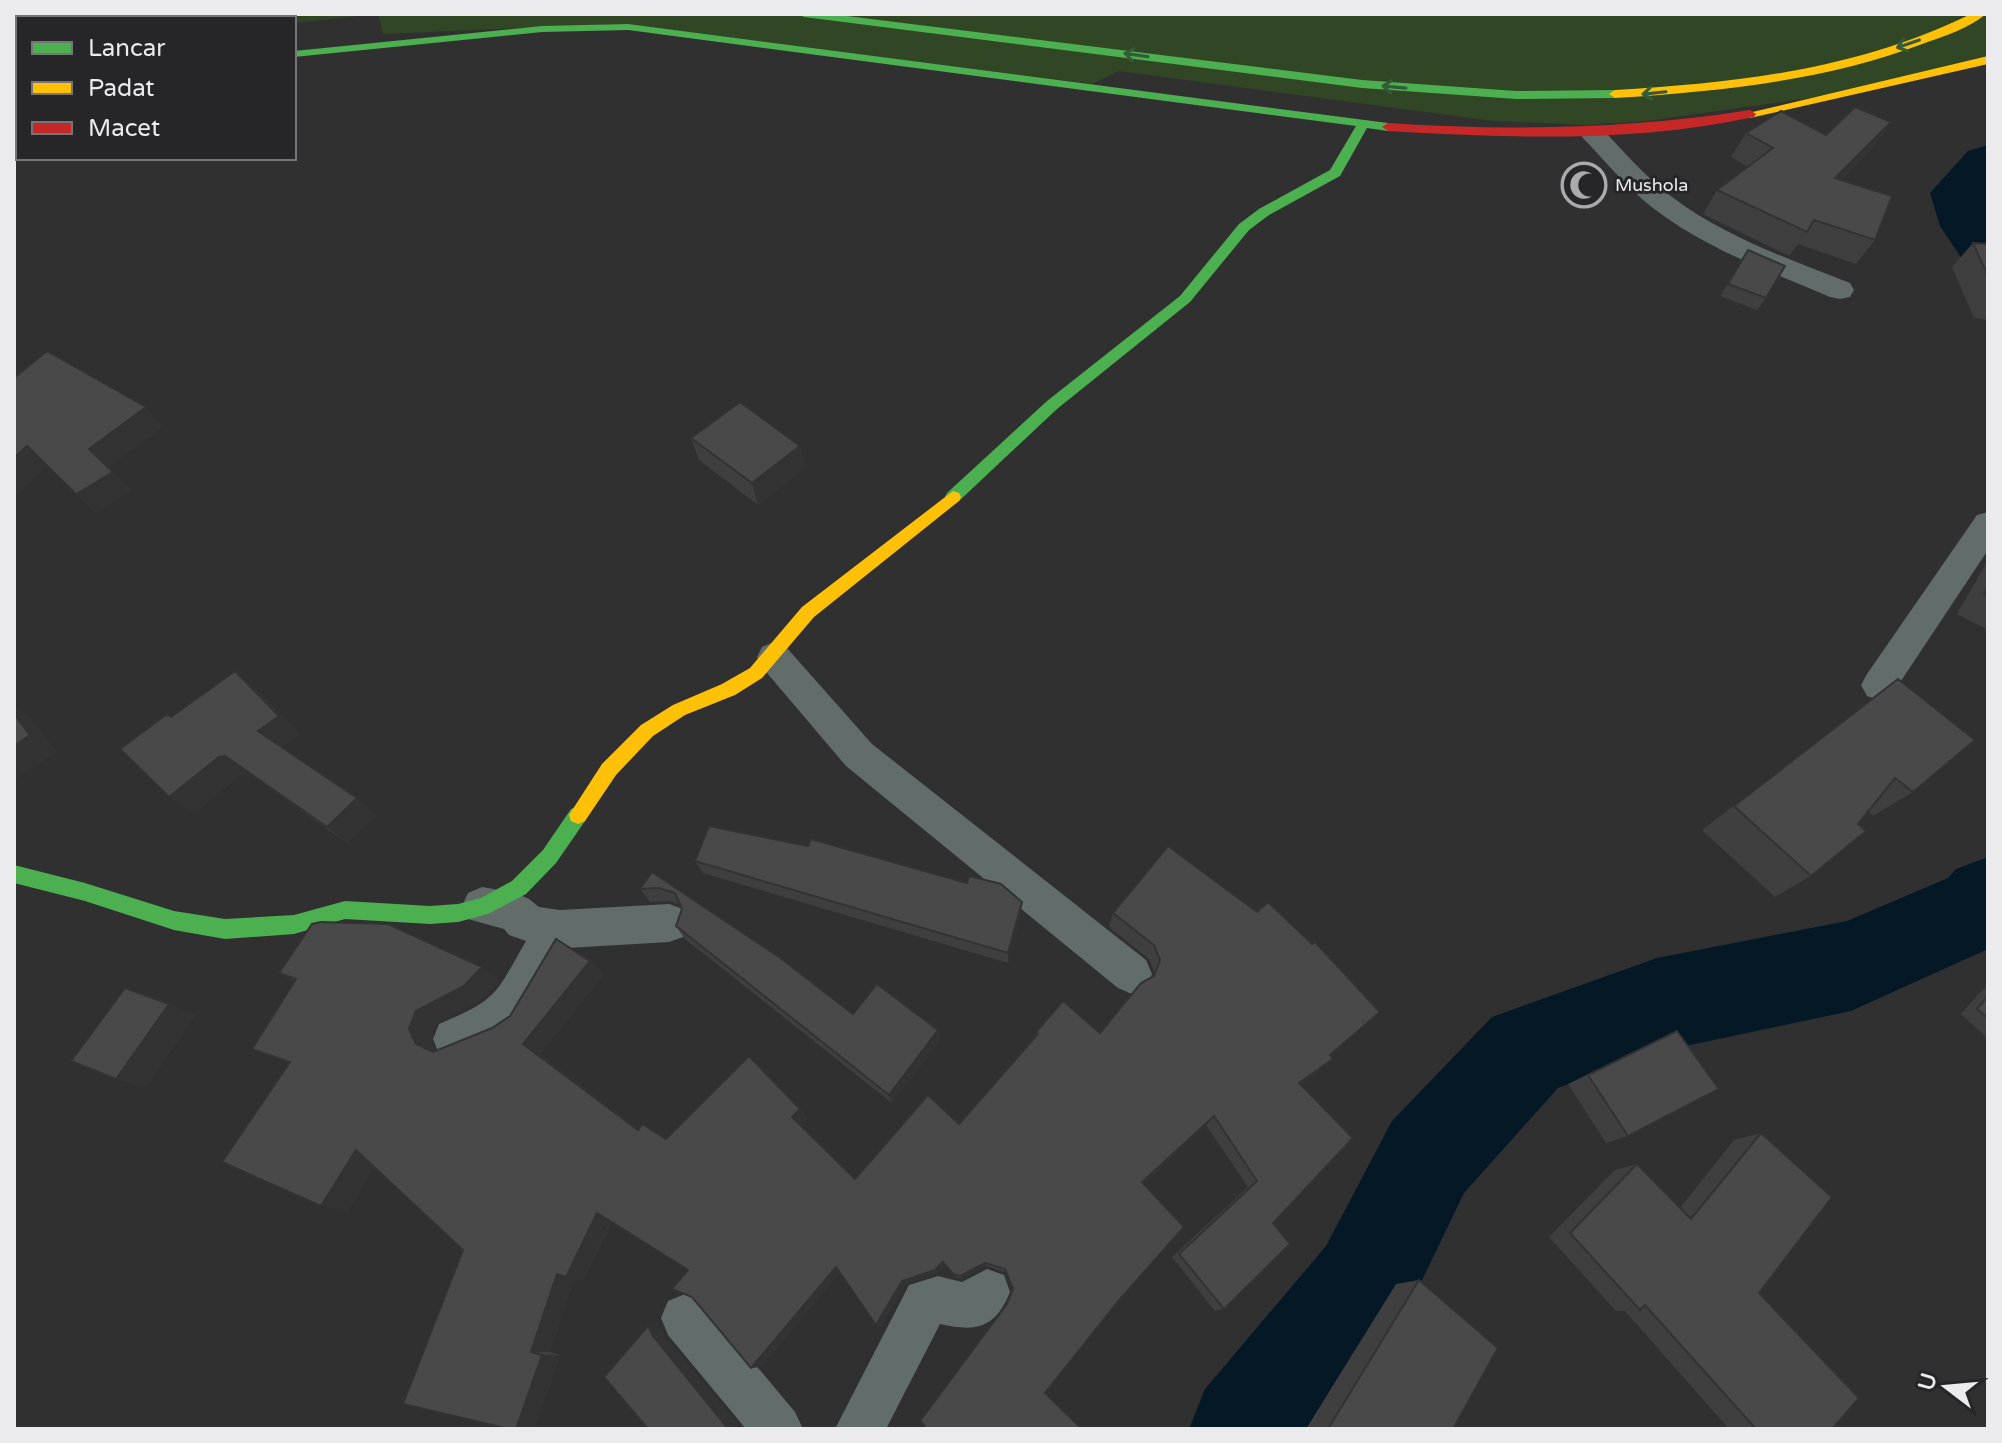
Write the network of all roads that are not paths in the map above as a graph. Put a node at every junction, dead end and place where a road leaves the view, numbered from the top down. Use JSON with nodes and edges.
{"nodes":[{"id":1,"x":804,"y":14,"type":"edge"},
{"id":2,"x":1980,"y":14,"type":"edge"},
{"id":3,"x":296,"y":54,"type":"edge"},
{"id":4,"x":1988,"y":60,"type":"edge"},
{"id":5,"x":1363,"y":125,"type":"junction"},
{"id":6,"x":1592,"y":133,"type":"junction"},
{"id":7,"x":1840,"y":290,"type":"dead end"},
{"id":8,"x":1988,"y":524,"type":"edge"},
{"id":9,"x":774,"y":657,"type":"junction"},
{"id":10,"x":1879,"y":685,"type":"dead end"},
{"id":11,"x":14,"y":874,"type":"edge"},
{"id":12,"x":482,"y":906,"type":"junction"},
{"id":13,"x":669,"y":923,"type":"dead end"},
{"id":14,"x":556,"y":928,"type":"junction"},
{"id":15,"x":1132,"y":974,"type":"dead end"},
{"id":16,"x":454,"y":1039,"type":"dead end"},
{"id":17,"x":987,"y":1292,"type":"dead end"},
{"id":18,"x":685,"y":1318,"type":"edge"},
{"id":19,"x":778,"y":1429,"type":"edge"},
{"id":20,"x":860,"y":1429,"type":"edge"}],
"edges":[{"from":2,"to":1,"type":"main road","one_way":true},
{"from":3,"to":5,"type":"main road"},
{"from":4,"to":6,"type":"main road"},
{"from":5,"to":6,"type":"main road"},
{"from":5,"to":9,"type":"main road"},
{"from":6,"to":7,"type":"street"},
{"from":8,"to":10,"type":"street"},
{"from":9,"to":12,"type":"main road"},
{"from":9,"to":15,"type":"street"},
{"from":11,"to":12,"type":"main road"},
{"from":12,"to":14,"type":"street"},
{"from":13,"to":14,"type":"street"},
{"from":14,"to":16,"type":"street"},
{"from":17,"to":20,"type":"street"},
{"from":18,"to":19,"type":"street"}]}
